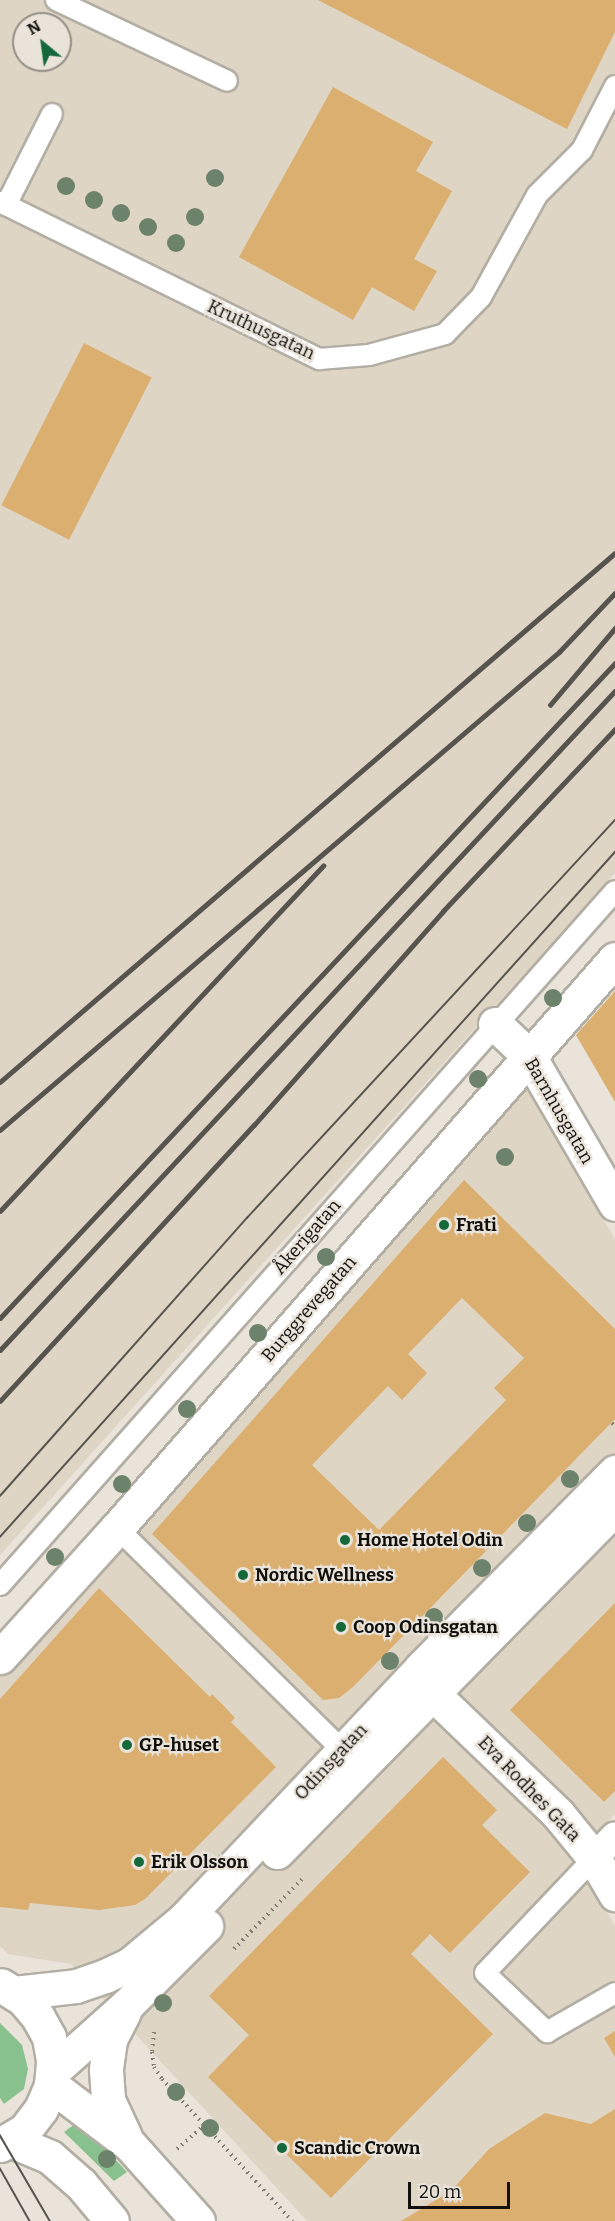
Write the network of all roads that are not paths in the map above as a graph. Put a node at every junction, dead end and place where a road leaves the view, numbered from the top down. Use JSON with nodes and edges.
{"nodes":[{"id":1,"x":56,"y":0,"type":"edge"},
{"id":2,"x":227,"y":81,"type":"dead end"},
{"id":3,"x":615,"y":86,"type":"edge"},
{"id":4,"x":52,"y":114,"type":"dead end"},
{"id":5,"x":3,"y":203,"type":"edge"},
{"id":6,"x":615,"y":891,"type":"edge"},
{"id":7,"x":615,"y":959,"type":"edge"},
{"id":8,"x":495,"y":1024,"type":"junction"},
{"id":9,"x":529,"y":1056,"type":"junction"},
{"id":10,"x":615,"y":1204,"type":"edge"},
{"id":11,"x":615,"y":1472,"type":"edge"},
{"id":12,"x":615,"y":1508,"type":"edge"},
{"id":13,"x":117,"y":1528,"type":"junction"},
{"id":14,"x":0,"y":1585,"type":"edge"},
{"id":15,"x":0,"y":1657,"type":"edge"},
{"id":16,"x":432,"y":1693,"type":"junction"},
{"id":17,"x":342,"y":1750,"type":"junction"},
{"id":18,"x":604,"y":1847,"type":"edge"},
{"id":19,"x":615,"y":1894,"type":"edge"},
{"id":20,"x":4,"y":1986,"type":"edge"},
{"id":21,"x":615,"y":1993,"type":"edge"},
{"id":22,"x":127,"y":2005,"type":"junction"},
{"id":23,"x":52,"y":2078,"type":"junction"},
{"id":24,"x":5,"y":2142,"type":"edge"},
{"id":25,"x":130,"y":2145,"type":"junction"},
{"id":26,"x":112,"y":2221,"type":"edge"},
{"id":27,"x":198,"y":2221,"type":"edge"}],
"edges":[{"from":1,"to":2,"type":"lane"},
{"from":3,"to":5,"type":"lane","name":"Kruthusgatan"},
{"from":4,"to":5,"type":"lane"},
{"from":6,"to":8,"type":"lane","name":"Åkerigatan"},
{"from":7,"to":9,"type":"main road","name":"Burggrevegatan"},
{"from":8,"to":9,"type":"main road","name":"Barnhusgatan"},
{"from":8,"to":14,"type":"lane","name":"Åkerigatan"},
{"from":9,"to":10,"type":"main road","name":"Barnhusgatan"},
{"from":9,"to":13,"type":"main road","name":"Burggrevegatan"},
{"from":11,"to":17,"type":"main road","name":"Odinsgatan"},
{"from":12,"to":16,"type":"main road","name":"Odinsgatan"},
{"from":13,"to":15,"type":"main road","name":"Burggrevegatan"},
{"from":13,"to":17,"type":"lane"},
{"from":16,"to":18,"type":"main road","name":"Eva Rodhes Gata"},
{"from":16,"to":22,"type":"main road","name":"Odinsgatan"},
{"from":17,"to":20,"type":"main road","name":"Odinsgatan"},
{"from":18,"to":19,"type":"main road","name":"Eva Rodhes Gata"},
{"from":18,"to":21,"type":"lane"},
{"from":20,"to":23,"type":"main road"},
{"from":22,"to":23,"type":"main road","name":"Odinsgatan"},
{"from":22,"to":25,"type":"main road"},
{"from":23,"to":24,"type":"main road"},
{"from":23,"to":25,"type":"main road"},
{"from":24,"to":26,"type":"main road"},
{"from":25,"to":27,"type":"main road"}]}
